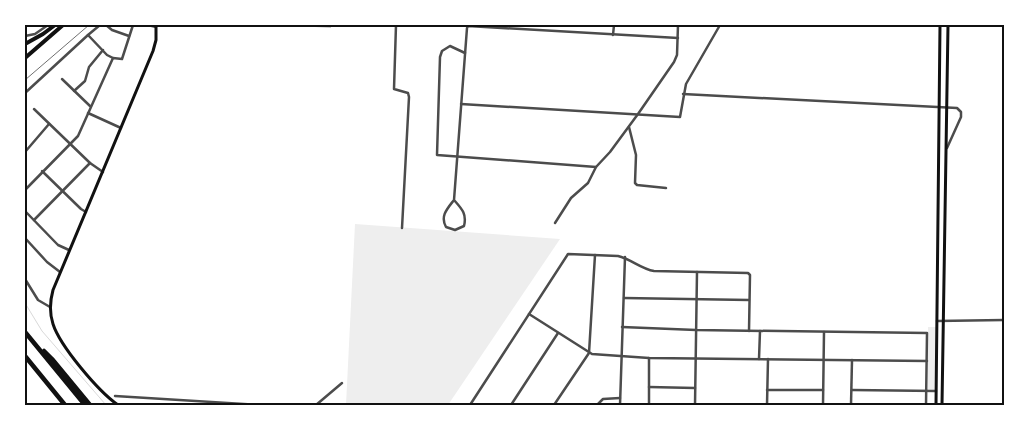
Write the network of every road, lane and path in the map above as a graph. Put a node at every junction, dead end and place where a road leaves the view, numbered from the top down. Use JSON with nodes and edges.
{"nodes":[{"id":1,"x":48,"y":25,"type":"edge"},
{"id":2,"x":55,"y":25,"type":"edge"},
{"id":3,"x":63,"y":25,"type":"edge"},
{"id":4,"x":100,"y":25,"type":"edge"},
{"id":5,"x":106,"y":25,"type":"edge"},
{"id":6,"x":133,"y":25,"type":"edge"},
{"id":7,"x":148,"y":25,"type":"edge"},
{"id":8,"x":396,"y":25,"type":"edge"},
{"id":9,"x":614,"y":25,"type":"edge"},
{"id":10,"x":678,"y":25,"type":"edge"},
{"id":11,"x":720,"y":25,"type":"edge"},
{"id":12,"x":940,"y":25,"type":"edge"},
{"id":13,"x":948,"y":25,"type":"edge"},
{"id":14,"x":156,"y":26,"type":"edge"},
{"id":15,"x":502,"y":26,"type":"edge"},
{"id":16,"x":613,"y":34,"type":"junction"},
{"id":17,"x":88,"y":35,"type":"junction"},
{"id":18,"x":25,"y":36,"type":"edge"},
{"id":19,"x":129,"y":36,"type":"junction"},
{"id":20,"x":678,"y":38,"type":"junction"},
{"id":21,"x":25,"y":44,"type":"edge"},
{"id":22,"x":103,"y":50,"type":"junction"},
{"id":23,"x":465,"y":53,"type":"junction"},
{"id":24,"x":25,"y":58,"type":"edge"},
{"id":25,"x":114,"y":58,"type":"junction"},
{"id":26,"x":62,"y":79,"type":"dead end"},
{"id":27,"x":74,"y":91,"type":"junction"},
{"id":28,"x":25,"y":93,"type":"edge"},
{"id":29,"x":684,"y":94,"type":"junction"},
{"id":30,"x":461,"y":104,"type":"junction"},
{"id":31,"x":90,"y":106,"type":"junction"},
{"id":32,"x":939,"y":107,"type":"junction"},
{"id":33,"x":947,"y":107,"type":"junction"},
{"id":34,"x":34,"y":109,"type":"dead end"},
{"id":35,"x":88,"y":113,"type":"junction"},
{"id":36,"x":638,"y":114,"type":"junction"},
{"id":37,"x":49,"y":124,"type":"junction"},
{"id":38,"x":628,"y":127,"type":"junction"},
{"id":39,"x":122,"y":128,"type":"junction"},
{"id":40,"x":70,"y":144,"type":"junction"},
{"id":41,"x":946,"y":149,"type":"junction"},
{"id":42,"x":25,"y":152,"type":"edge"},
{"id":43,"x":458,"y":158,"type":"junction"},
{"id":44,"x":90,"y":163,"type":"junction"},
{"id":45,"x":596,"y":167,"type":"junction"},
{"id":46,"x":42,"y":171,"type":"junction"},
{"id":47,"x":103,"y":172,"type":"junction"},
{"id":48,"x":666,"y":188,"type":"dead end"},
{"id":49,"x":25,"y":190,"type":"edge"},
{"id":50,"x":63,"y":191,"type":"junction"},
{"id":51,"x":454,"y":200,"type":"junction"},
{"id":52,"x":25,"y":211,"type":"edge"},
{"id":53,"x":86,"y":212,"type":"junction"},
{"id":54,"x":34,"y":220,"type":"junction"},
{"id":55,"x":555,"y":223,"type":"dead end"},
{"id":56,"x":402,"y":228,"type":"dead end"},
{"id":57,"x":25,"y":238,"type":"edge"},
{"id":58,"x":69,"y":250,"type":"junction"},
{"id":59,"x":595,"y":255,"type":"junction"},
{"id":60,"x":625,"y":258,"type":"junction"},
{"id":61,"x":60,"y":272,"type":"junction"},
{"id":62,"x":697,"y":272,"type":"junction"},
{"id":63,"x":25,"y":279,"type":"edge"},
{"id":64,"x":624,"y":298,"type":"junction"},
{"id":65,"x":697,"y":300,"type":"junction"},
{"id":66,"x":750,"y":300,"type":"junction"},
{"id":67,"x":50,"y":307,"type":"junction"},
{"id":68,"x":529,"y":314,"type":"junction"},
{"id":69,"x":944,"y":320,"type":"junction"},
{"id":70,"x":1004,"y":320,"type":"edge"},
{"id":71,"x":937,"y":321,"type":"junction"},
{"id":72,"x":622,"y":327,"type":"junction"},
{"id":73,"x":696,"y":330,"type":"junction"},
{"id":74,"x":749,"y":331,"type":"junction"},
{"id":75,"x":760,"y":331,"type":"junction"},
{"id":76,"x":25,"y":332,"type":"edge"},
{"id":77,"x":824,"y":332,"type":"junction"},
{"id":78,"x":558,"y":333,"type":"junction"},
{"id":79,"x":30,"y":339,"type":"junction"},
{"id":80,"x":589,"y":353,"type":"junction"},
{"id":81,"x":26,"y":357,"type":"edge"},
{"id":82,"x":621,"y":357,"type":"junction"},
{"id":83,"x":649,"y":358,"type":"junction"},
{"id":84,"x":696,"y":358,"type":"junction"},
{"id":85,"x":759,"y":359,"type":"junction"},
{"id":86,"x":768,"y":359,"type":"junction"},
{"id":87,"x":824,"y":360,"type":"junction"},
{"id":88,"x":852,"y":360,"type":"junction"},
{"id":89,"x":926,"y":361,"type":"junction"},
{"id":90,"x":342,"y":383,"type":"dead end"},
{"id":91,"x":649,"y":387,"type":"junction"},
{"id":92,"x":696,"y":388,"type":"junction"},
{"id":93,"x":767,"y":390,"type":"junction"},
{"id":94,"x":823,"y":390,"type":"junction"},
{"id":95,"x":852,"y":390,"type":"junction"},
{"id":96,"x":926,"y":390,"type":"junction"},
{"id":97,"x":936,"y":391,"type":"junction"},
{"id":98,"x":115,"y":396,"type":"dead end"},
{"id":99,"x":620,"y":398,"type":"junction"},
{"id":100,"x":191,"y":401,"type":"junction"},
{"id":101,"x":214,"y":402,"type":"junction"},
{"id":102,"x":66,"y":405,"type":"edge"},
{"id":103,"x":85,"y":405,"type":"edge"},
{"id":104,"x":90,"y":405,"type":"edge"},
{"id":105,"x":118,"y":405,"type":"edge"},
{"id":106,"x":196,"y":405,"type":"edge"},
{"id":107,"x":210,"y":405,"type":"edge"},
{"id":108,"x":259,"y":405,"type":"edge"},
{"id":109,"x":316,"y":405,"type":"edge"},
{"id":110,"x":470,"y":405,"type":"edge"},
{"id":111,"x":511,"y":405,"type":"edge"},
{"id":112,"x":554,"y":405,"type":"edge"},
{"id":113,"x":597,"y":405,"type":"edge"},
{"id":114,"x":620,"y":405,"type":"edge"},
{"id":115,"x":649,"y":405,"type":"edge"},
{"id":116,"x":696,"y":405,"type":"edge"},
{"id":117,"x":767,"y":405,"type":"edge"},
{"id":118,"x":823,"y":405,"type":"edge"},
{"id":119,"x":851,"y":405,"type":"edge"},
{"id":120,"x":926,"y":405,"type":"edge"},
{"id":121,"x":936,"y":405,"type":"edge"},
{"id":122,"x":942,"y":405,"type":"edge"}],
"edges":[{"from":1,"to":18,"type":"street"},
{"from":2,"to":21,"type":"main road"},
{"from":3,"to":24,"type":"main road"},
{"from":4,"to":17,"type":"street"},
{"from":5,"to":19,"type":"street"},
{"from":6,"to":19,"type":"street"},
{"from":7,"to":14,"type":"street"},
{"from":8,"to":56,"type":"street"},
{"from":9,"to":16,"type":"street"},
{"from":10,"to":20,"type":"street"},
{"from":11,"to":29,"type":"street"},
{"from":12,"to":32,"type":"main road"},
{"from":13,"to":33,"type":"main road"},
{"from":14,"to":39,"type":"main road"},
{"from":15,"to":16,"type":"street"},
{"from":15,"to":23,"type":"street"},
{"from":16,"to":20,"type":"street"},
{"from":17,"to":22,"type":"street"},
{"from":17,"to":28,"type":"street"},
{"from":19,"to":25,"type":"street"},
{"from":20,"to":36,"type":"street"},
{"from":22,"to":25,"type":"street"},
{"from":22,"to":27,"type":"street"},
{"from":23,"to":30,"type":"street"},
{"from":23,"to":43,"type":"street"},
{"from":25,"to":31,"type":"street"},
{"from":26,"to":27,"type":"street"},
{"from":27,"to":31,"type":"street"},
{"from":29,"to":32,"type":"street"},
{"from":29,"to":36,"type":"street"},
{"from":30,"to":36,"type":"street"},
{"from":30,"to":43,"type":"street"},
{"from":31,"to":35,"type":"street"},
{"from":32,"to":33,"type":"street"},
{"from":32,"to":71,"type":"main road"},
{"from":33,"to":41,"type":"main road"},
{"from":33,"to":41,"type":"street"},
{"from":34,"to":37,"type":"street"},
{"from":35,"to":39,"type":"street"},
{"from":35,"to":40,"type":"street"},
{"from":36,"to":38,"type":"street"},
{"from":37,"to":40,"type":"street"},
{"from":37,"to":42,"type":"street"},
{"from":38,"to":45,"type":"street"},
{"from":38,"to":48,"type":"street"},
{"from":39,"to":47,"type":"main road"},
{"from":40,"to":44,"type":"street"},
{"from":40,"to":46,"type":"street"},
{"from":41,"to":69,"type":"main road"},
{"from":43,"to":45,"type":"street"},
{"from":43,"to":51,"type":"street"},
{"from":44,"to":47,"type":"street"},
{"from":44,"to":50,"type":"street"},
{"from":45,"to":55,"type":"street"},
{"from":46,"to":49,"type":"street"},
{"from":46,"to":50,"type":"street"},
{"from":47,"to":53,"type":"main road"},
{"from":50,"to":53,"type":"street"},
{"from":50,"to":54,"type":"street"},
{"from":51,"to":51,"type":"street"},
{"from":52,"to":54,"type":"street"},
{"from":53,"to":58,"type":"main road"},
{"from":54,"to":58,"type":"street"},
{"from":57,"to":61,"type":"street"},
{"from":58,"to":61,"type":"main road"},
{"from":59,"to":60,"type":"street"},
{"from":59,"to":68,"type":"street"},
{"from":59,"to":80,"type":"street"},
{"from":60,"to":62,"type":"street"},
{"from":60,"to":64,"type":"street"},
{"from":61,"to":67,"type":"main road"},
{"from":62,"to":65,"type":"street"},
{"from":62,"to":66,"type":"street"},
{"from":63,"to":67,"type":"street"},
{"from":64,"to":65,"type":"street"},
{"from":64,"to":72,"type":"street"},
{"from":65,"to":66,"type":"street"},
{"from":65,"to":73,"type":"street"},
{"from":66,"to":74,"type":"street"},
{"from":67,"to":105,"type":"main road"},
{"from":68,"to":78,"type":"street"},
{"from":68,"to":110,"type":"street"},
{"from":69,"to":70,"type":"street"},
{"from":69,"to":71,"type":"street"},
{"from":69,"to":122,"type":"main road"},
{"from":71,"to":97,"type":"main road"},
{"from":72,"to":73,"type":"street"},
{"from":72,"to":82,"type":"street"},
{"from":73,"to":74,"type":"street"},
{"from":73,"to":84,"type":"street"},
{"from":74,"to":75,"type":"street"},
{"from":75,"to":77,"type":"street"},
{"from":75,"to":85,"type":"street"},
{"from":76,"to":79,"type":"highway"},
{"from":77,"to":87,"type":"street"},
{"from":77,"to":89,"type":"street"},
{"from":78,"to":80,"type":"street"},
{"from":78,"to":111,"type":"street"},
{"from":79,"to":103,"type":"highway"},
{"from":79,"to":104,"type":"highway"},
{"from":80,"to":82,"type":"street"},
{"from":80,"to":112,"type":"street"},
{"from":81,"to":102,"type":"highway"},
{"from":82,"to":83,"type":"street"},
{"from":82,"to":99,"type":"street"},
{"from":83,"to":84,"type":"street"},
{"from":83,"to":91,"type":"street"},
{"from":84,"to":85,"type":"street"},
{"from":84,"to":92,"type":"street"},
{"from":85,"to":86,"type":"street"},
{"from":86,"to":87,"type":"street"},
{"from":86,"to":93,"type":"street"},
{"from":87,"to":88,"type":"street"},
{"from":87,"to":94,"type":"street"},
{"from":88,"to":89,"type":"street"},
{"from":88,"to":95,"type":"street"},
{"from":89,"to":96,"type":"street"},
{"from":90,"to":109,"type":"street"},
{"from":91,"to":92,"type":"street"},
{"from":91,"to":115,"type":"street"},
{"from":92,"to":116,"type":"street"},
{"from":93,"to":94,"type":"street"},
{"from":93,"to":117,"type":"street"},
{"from":94,"to":118,"type":"street"},
{"from":95,"to":96,"type":"street"},
{"from":95,"to":119,"type":"street"},
{"from":96,"to":97,"type":"street"},
{"from":96,"to":120,"type":"street"},
{"from":97,"to":121,"type":"main road"},
{"from":98,"to":100,"type":"street"},
{"from":99,"to":113,"type":"street"},
{"from":99,"to":114,"type":"street"},
{"from":100,"to":101,"type":"street"},
{"from":100,"to":106,"type":"street"},
{"from":101,"to":107,"type":"street"},
{"from":101,"to":108,"type":"street"}]}
